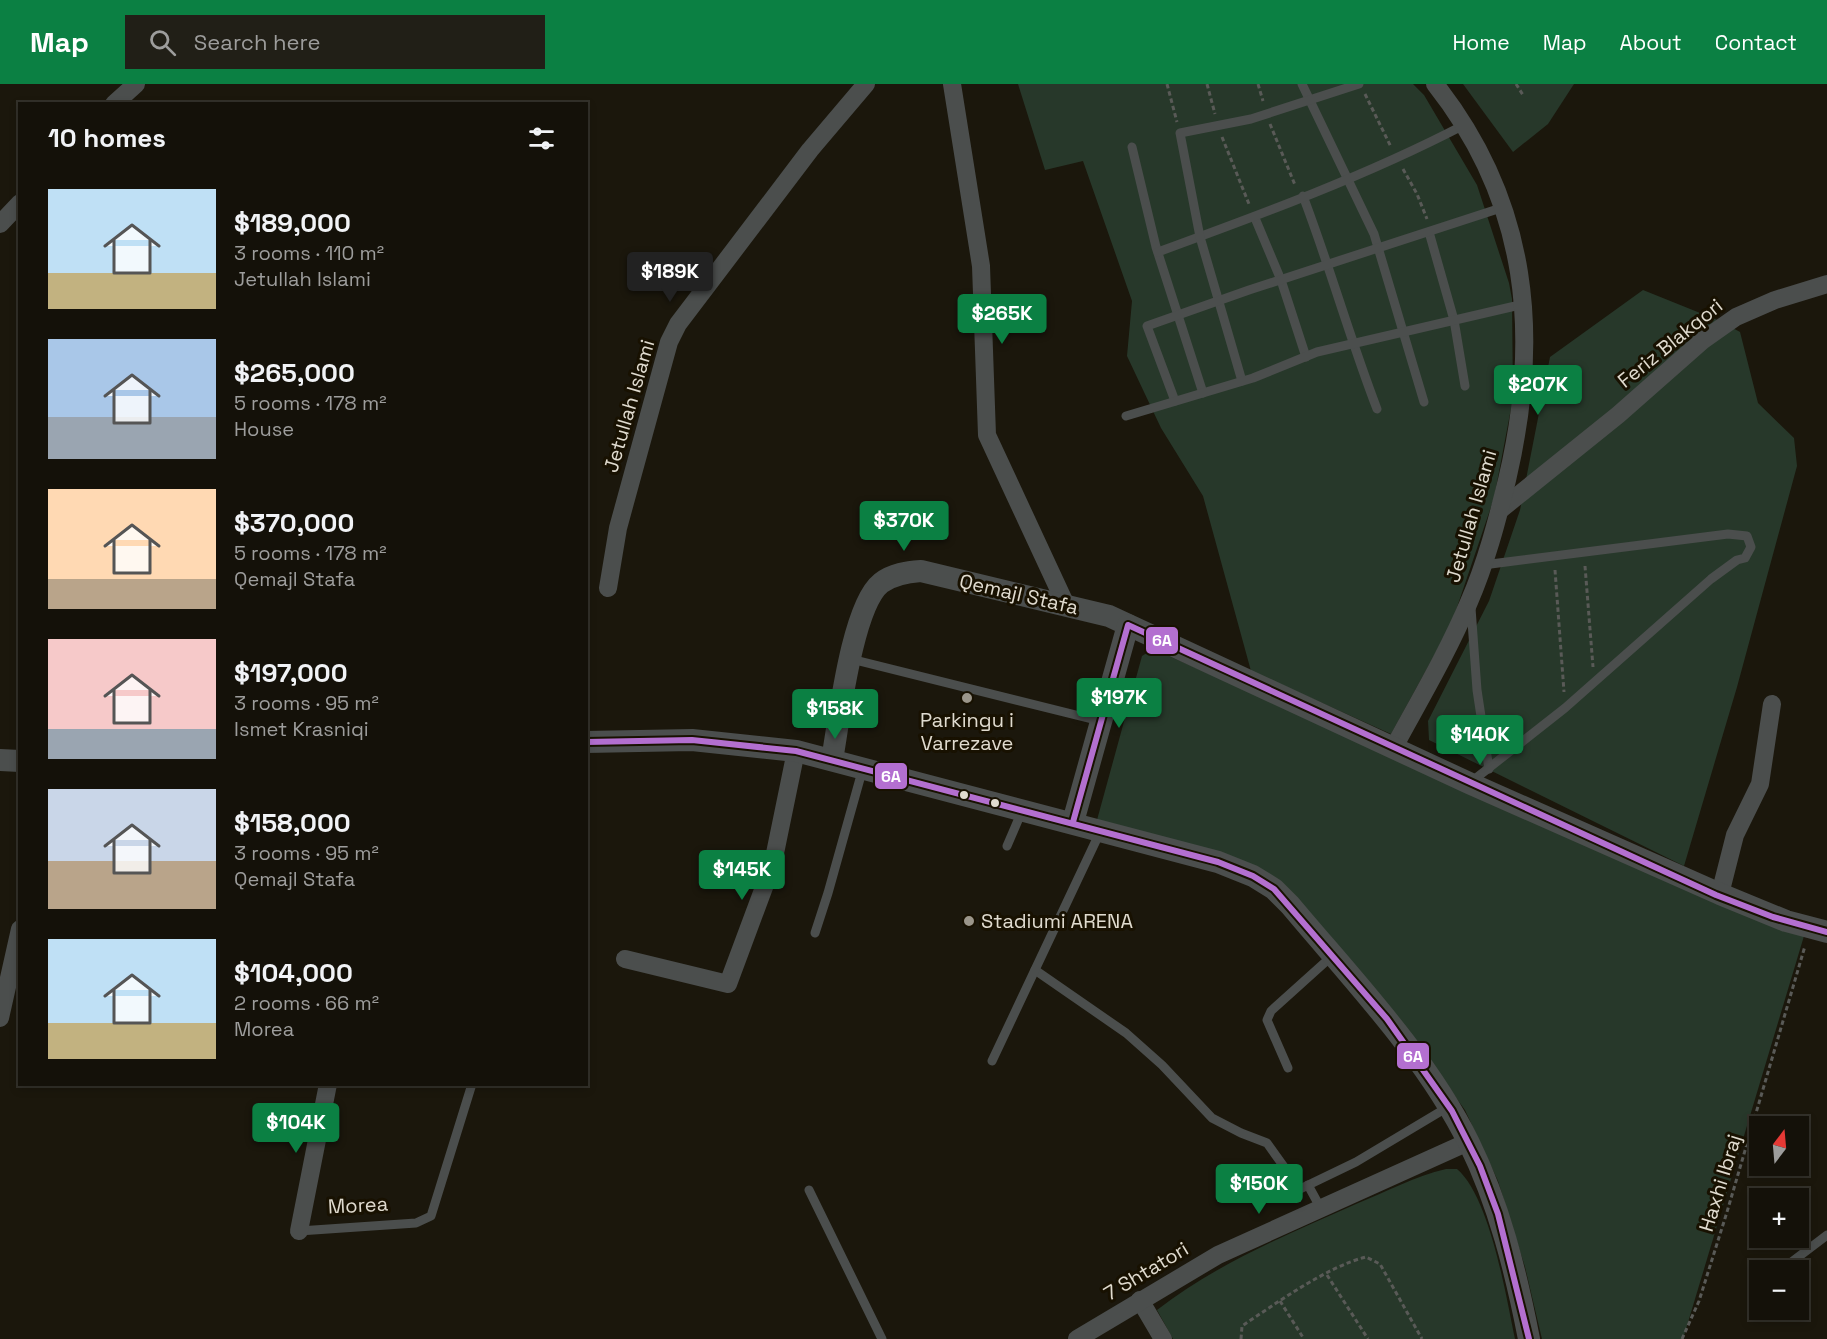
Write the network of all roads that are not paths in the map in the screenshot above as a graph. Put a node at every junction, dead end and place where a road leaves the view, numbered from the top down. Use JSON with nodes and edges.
{"nodes":[{"id":1,"x":136,"y":84,"type":"edge"},
{"id":2,"x":866,"y":84,"type":"edge"},
{"id":3,"x":952,"y":84,"type":"edge"},
{"id":4,"x":1302,"y":84,"type":"edge"},
{"id":5,"x":1359,"y":84,"type":"edge"},
{"id":6,"x":1435,"y":84,"type":"edge"},
{"id":7,"x":116,"y":102,"type":"edge"},
{"id":8,"x":1311,"y":102,"type":"junction"},
{"id":9,"x":1464,"y":125,"type":"junction"},
{"id":10,"x":1132,"y":147,"type":"dead end"},
{"id":11,"x":1348,"y":178,"type":"junction"},
{"id":12,"x":1302,"y":197,"type":"junction"},
{"id":13,"x":18,"y":204,"type":"edge"},
{"id":14,"x":1504,"y":207,"type":"junction"},
{"id":15,"x":1255,"y":218,"type":"junction"},
{"id":16,"x":0,"y":224,"type":"edge"},
{"id":17,"x":1429,"y":231,"type":"junction"},
{"id":18,"x":1200,"y":237,"type":"junction"},
{"id":19,"x":1379,"y":248,"type":"junction"},
{"id":20,"x":1158,"y":252,"type":"junction"},
{"id":21,"x":1329,"y":264,"type":"junction"},
{"id":22,"x":1281,"y":280,"type":"junction"},
{"id":23,"x":1827,"y":284,"type":"edge"},
{"id":24,"x":1218,"y":301,"type":"junction"},
{"id":25,"x":1524,"y":304,"type":"junction"},
{"id":26,"x":1179,"y":316,"type":"junction"},
{"id":27,"x":1454,"y":320,"type":"junction"},
{"id":28,"x":1405,"y":332,"type":"junction"},
{"id":29,"x":1352,"y":344,"type":"junction"},
{"id":30,"x":1306,"y":357,"type":"junction"},
{"id":31,"x":1242,"y":381,"type":"junction"},
{"id":32,"x":1465,"y":386,"type":"dead end"},
{"id":33,"x":1203,"y":393,"type":"junction"},
{"id":34,"x":1175,"y":401,"type":"junction"},
{"id":35,"x":1424,"y":402,"type":"dead end"},
{"id":36,"x":1377,"y":409,"type":"dead end"},
{"id":37,"x":1126,"y":416,"type":"dead end"},
{"id":38,"x":1500,"y":510,"type":"junction"},
{"id":39,"x":1483,"y":565,"type":"junction"},
{"id":40,"x":608,"y":588,"type":"dead end"},
{"id":41,"x":1470,"y":600,"type":"junction"},
{"id":42,"x":1066,"y":604,"type":"junction"},
{"id":43,"x":1128,"y":625,"type":"junction"},
{"id":44,"x":851,"y":659,"type":"junction"},
{"id":45,"x":1772,"y":704,"type":"dead end"},
{"id":46,"x":1100,"y":722,"type":"junction"},
{"id":47,"x":588,"y":742,"type":"edge"},
{"id":48,"x":1394,"y":747,"type":"junction"},
{"id":49,"x":796,"y":751,"type":"junction"},
{"id":50,"x":0,"y":760,"type":"edge"},
{"id":51,"x":832,"y":760,"type":"junction"},
{"id":52,"x":18,"y":761,"type":"edge"},
{"id":53,"x":863,"y":768,"type":"junction"},
{"id":54,"x":1489,"y":769,"type":"junction"},
{"id":55,"x":1469,"y":783,"type":"junction"},
{"id":56,"x":1023,"y":809,"type":"junction"},
{"id":57,"x":1073,"y":822,"type":"junction"},
{"id":58,"x":1102,"y":829,"type":"junction"},
{"id":59,"x":1006,"y":846,"type":"dead end"},
{"id":60,"x":1720,"y":894,"type":"junction"},
{"id":61,"x":1818,"y":931,"type":"edge"},
{"id":62,"x":814,"y":933,"type":"dead end"},
{"id":63,"x":18,"y":938,"type":"edge"},
{"id":64,"x":1332,"y":956,"type":"junction"},
{"id":65,"x":625,"y":959,"type":"dead end"},
{"id":66,"x":1035,"y":970,"type":"junction"},
{"id":67,"x":0,"y":1018,"type":"edge"},
{"id":68,"x":992,"y":1061,"type":"dead end"},
{"id":69,"x":1288,"y":1068,"type":"dead end"},
{"id":70,"x":328,"y":1086,"type":"edge"},
{"id":71,"x":471,"y":1086,"type":"edge"},
{"id":72,"x":1448,"y":1107,"type":"junction"},
{"id":73,"x":1468,"y":1142,"type":"junction"},
{"id":74,"x":1308,"y":1185,"type":"junction"},
{"id":75,"x":809,"y":1190,"type":"dead end"},
{"id":76,"x":1320,"y":1207,"type":"junction"},
{"id":77,"x":299,"y":1232,"type":"joint"},
{"id":78,"x":1827,"y":1235,"type":"edge"},
{"id":79,"x":1794,"y":1260,"type":"edge"},
{"id":80,"x":1140,"y":1300,"type":"junction"},
{"id":81,"x":882,"y":1339,"type":"edge"},
{"id":82,"x":1077,"y":1339,"type":"edge"},
{"id":83,"x":1163,"y":1339,"type":"edge"},
{"id":84,"x":1529,"y":1339,"type":"edge"}],
"edges":[{"from":1,"to":7,"type":"street"},
{"from":2,"to":40,"type":"street","name":"Jetullah Islami"},
{"from":3,"to":42,"type":"street"},
{"from":4,"to":8,"type":"lane"},
{"from":5,"to":8,"type":"lane"},
{"from":6,"to":9,"type":"street","name":"Jetullah Islami"},
{"from":8,"to":11,"type":"lane"},
{"from":8,"to":18,"type":"lane"},
{"from":9,"to":11,"type":"lane"},
{"from":9,"to":14,"type":"street","name":"Jetullah Islami"},
{"from":10,"to":20,"type":"lane"},
{"from":11,"to":12,"type":"lane"},
{"from":11,"to":19,"type":"lane"},
{"from":12,"to":15,"type":"lane"},
{"from":12,"to":21,"type":"lane"},
{"from":13,"to":16,"type":"street"},
{"from":14,"to":17,"type":"lane"},
{"from":14,"to":25,"type":"street","name":"Jetullah Islami"},
{"from":15,"to":18,"type":"lane"},
{"from":15,"to":22,"type":"lane"},
{"from":17,"to":19,"type":"lane"},
{"from":17,"to":27,"type":"lane"},
{"from":18,"to":20,"type":"lane"},
{"from":18,"to":24,"type":"lane"},
{"from":19,"to":21,"type":"lane"},
{"from":19,"to":28,"type":"lane"},
{"from":20,"to":26,"type":"lane"},
{"from":21,"to":22,"type":"lane"},
{"from":21,"to":29,"type":"lane"},
{"from":22,"to":24,"type":"lane"},
{"from":22,"to":30,"type":"lane"},
{"from":23,"to":38,"type":"street","name":"Feriz Blakqori"},
{"from":24,"to":26,"type":"lane"},
{"from":24,"to":31,"type":"lane"},
{"from":25,"to":27,"type":"lane"},
{"from":25,"to":38,"type":"street","name":"Jetullah Islami"},
{"from":26,"to":33,"type":"lane"},
{"from":26,"to":34,"type":"lane"},
{"from":27,"to":28,"type":"lane"},
{"from":27,"to":32,"type":"lane"},
{"from":28,"to":29,"type":"lane"},
{"from":28,"to":35,"type":"lane"},
{"from":29,"to":30,"type":"lane"},
{"from":29,"to":36,"type":"lane"},
{"from":30,"to":31,"type":"lane"},
{"from":31,"to":33,"type":"lane"},
{"from":33,"to":34,"type":"lane"},
{"from":34,"to":37,"type":"lane"},
{"from":38,"to":39,"type":"street","name":"Jetullah Islami"},
{"from":39,"to":41,"type":"street","name":"Jetullah Islami"},
{"from":39,"to":54,"type":"lane"},
{"from":41,"to":48,"type":"street","name":"Jetullah Islami"},
{"from":41,"to":54,"type":"lane"},
{"from":42,"to":43,"type":"street","name":"Qemajl Stafa"},
{"from":42,"to":44,"type":"street","name":"Qemajl Stafa"},
{"from":43,"to":46,"type":"street"},
{"from":43,"to":48,"type":"street","name":"Qemajl Stafa"},
{"from":44,"to":46,"type":"lane"},
{"from":44,"to":51,"type":"street","name":"Qemajl Stafa"},
{"from":45,"to":60,"type":"street"},
{"from":46,"to":57,"type":"street"},
{"from":47,"to":49,"type":"street"},
{"from":48,"to":55,"type":"street","name":"Qemajl Stafa"},
{"from":49,"to":51,"type":"street"},
{"from":49,"to":65,"type":"street"},
{"from":50,"to":52,"type":"street"},
{"from":51,"to":53,"type":"street"},
{"from":53,"to":56,"type":"street"},
{"from":53,"to":62,"type":"lane"},
{"from":54,"to":55,"type":"lane"},
{"from":55,"to":60,"type":"street","name":"Qemajl Stafa"},
{"from":56,"to":57,"type":"street"},
{"from":56,"to":59,"type":"lane"},
{"from":57,"to":58,"type":"street"},
{"from":58,"to":64,"type":"street"},
{"from":58,"to":66,"type":"lane"},
{"from":60,"to":61,"type":"street","name":"Qemajl Stafa"},
{"from":63,"to":67,"type":"street"},
{"from":64,"to":69,"type":"lane"},
{"from":64,"to":72,"type":"street"},
{"from":66,"to":68,"type":"lane"},
{"from":66,"to":74,"type":"lane"},
{"from":70,"to":77,"type":"street","name":"Morea"},
{"from":71,"to":77,"type":"lane","name":"Morea"},
{"from":72,"to":73,"type":"street"},
{"from":72,"to":74,"type":"lane"},
{"from":73,"to":76,"type":"street","name":"7 Shtatori"},
{"from":73,"to":84,"type":"street"},
{"from":74,"to":76,"type":"lane"},
{"from":75,"to":81,"type":"lane"},
{"from":76,"to":80,"type":"street","name":"7 Shtatori"},
{"from":78,"to":79,"type":"lane"},
{"from":80,"to":82,"type":"street","name":"7 Shtatori"},
{"from":80,"to":83,"type":"street"}]}
